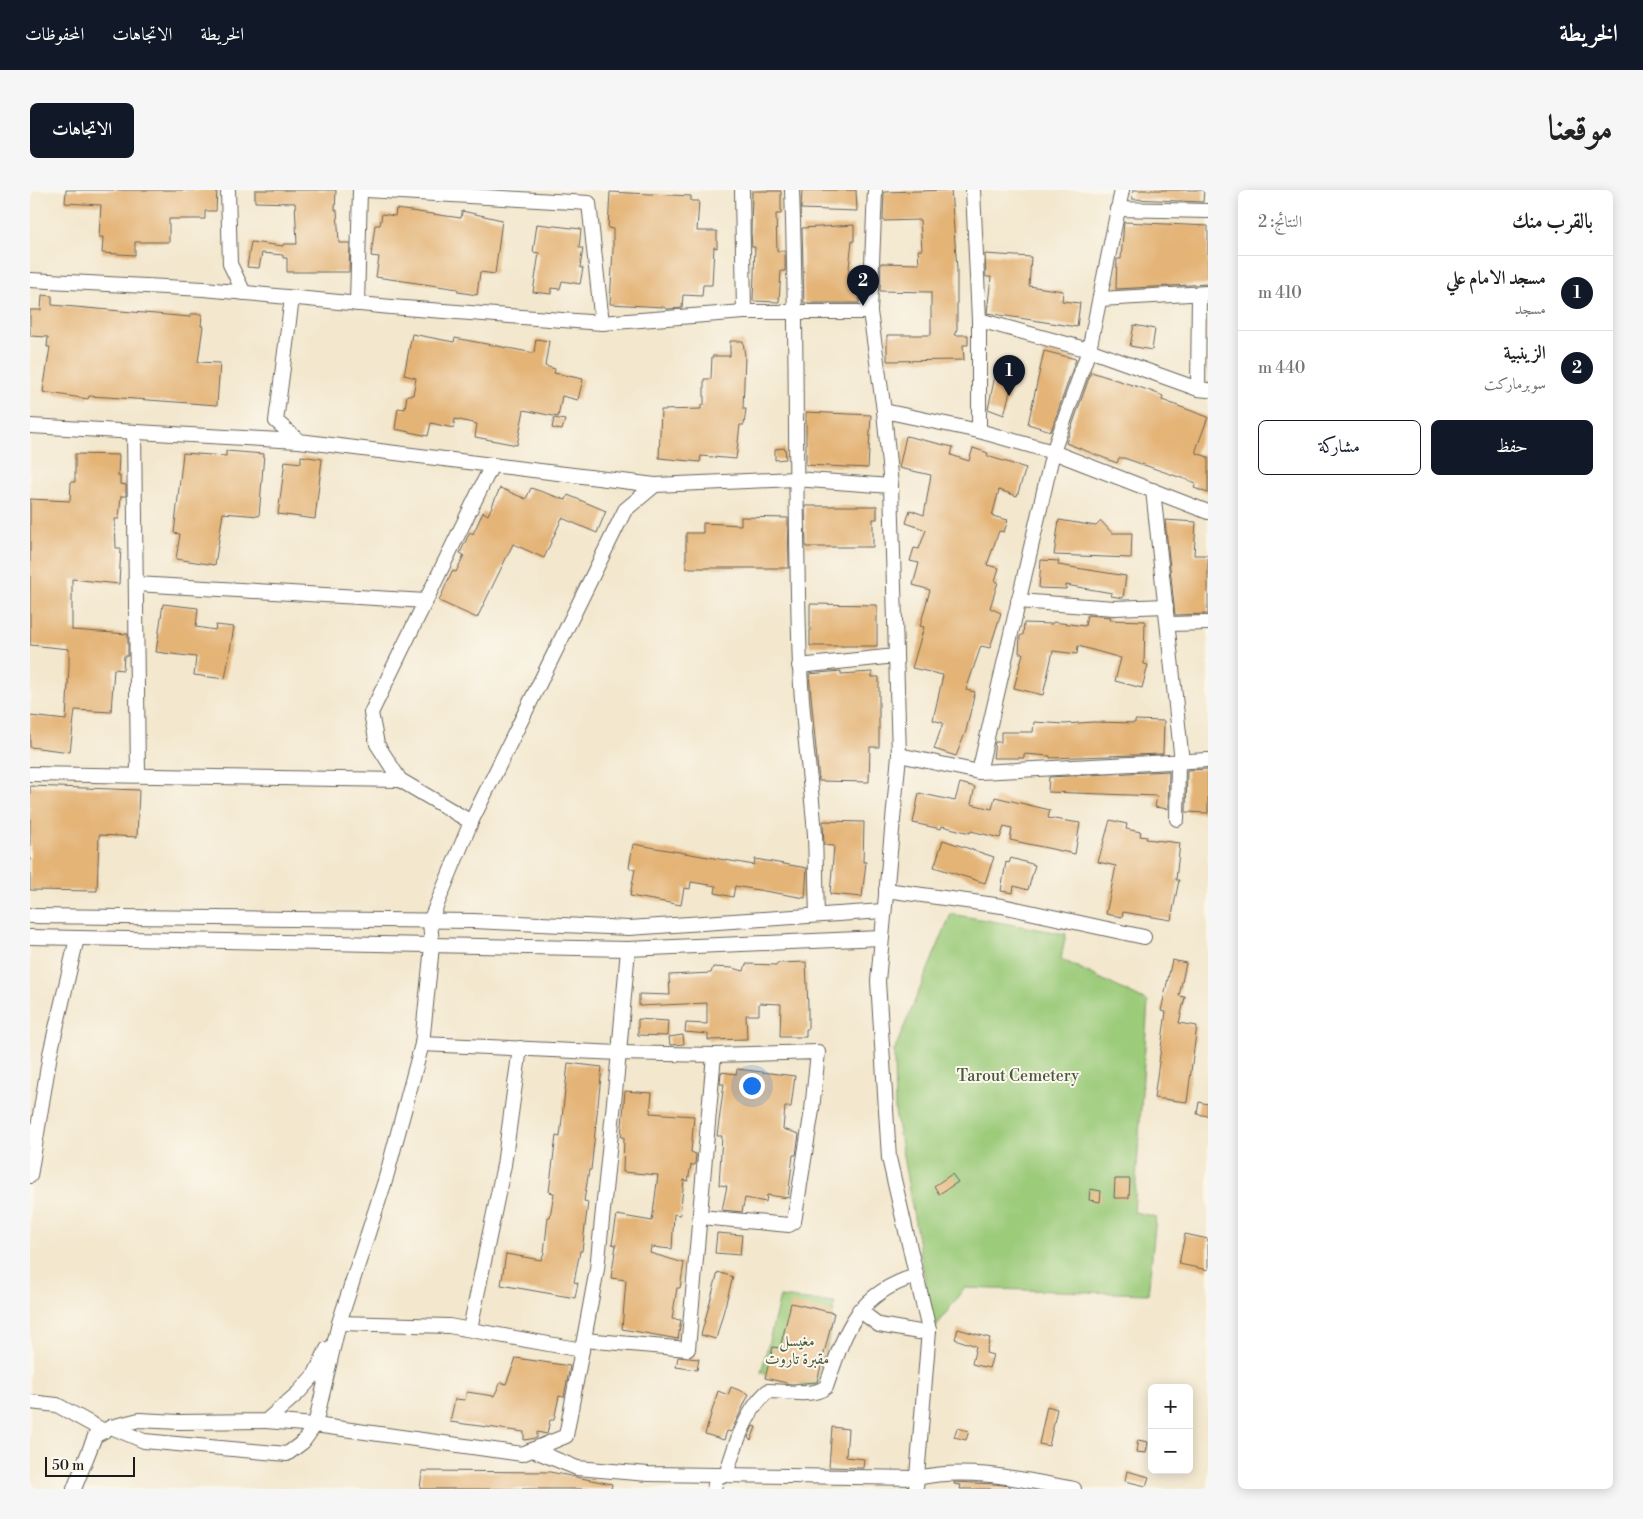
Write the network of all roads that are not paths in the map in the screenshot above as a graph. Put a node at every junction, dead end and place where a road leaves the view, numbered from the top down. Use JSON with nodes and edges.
{"nodes":[{"id":1,"x":228,"y":190,"type":"edge"},
{"id":2,"x":360,"y":190,"type":"edge"},
{"id":3,"x":366,"y":190,"type":"edge"},
{"id":4,"x":742,"y":190,"type":"edge"},
{"id":5,"x":792,"y":190,"type":"edge"},
{"id":6,"x":875,"y":190,"type":"edge"},
{"id":7,"x":973,"y":190,"type":"edge"},
{"id":8,"x":1122,"y":190,"type":"edge"},
{"id":9,"x":1117,"y":209,"type":"junction"},
{"id":10,"x":1208,"y":211,"type":"edge"},
{"id":11,"x":30,"y":280,"type":"edge"},
{"id":12,"x":244,"y":293,"type":"junction"},
{"id":13,"x":1203,"y":294,"type":"edge"},
{"id":14,"x":292,"y":298,"type":"junction"},
{"id":15,"x":1100,"y":299,"type":"junction"},
{"id":16,"x":357,"y":304,"type":"junction"},
{"id":17,"x":744,"y":312,"type":"junction"},
{"id":18,"x":870,"y":312,"type":"junction"},
{"id":19,"x":796,"y":313,"type":"junction"},
{"id":20,"x":978,"y":320,"type":"junction"},
{"id":21,"x":602,"y":322,"type":"junction"},
{"id":22,"x":1089,"y":350,"type":"junction"},
{"id":23,"x":1203,"y":389,"type":"edge"},
{"id":24,"x":884,"y":410,"type":"junction"},
{"id":25,"x":30,"y":426,"type":"edge"},
{"id":26,"x":979,"y":431,"type":"junction"},
{"id":27,"x":134,"y":432,"type":"junction"},
{"id":28,"x":299,"y":441,"type":"junction"},
{"id":29,"x":1053,"y":452,"type":"junction"},
{"id":30,"x":492,"y":465,"type":"junction"},
{"id":31,"x":795,"y":479,"type":"junction"},
{"id":32,"x":655,"y":485,"type":"junction"},
{"id":33,"x":891,"y":486,"type":"junction"},
{"id":34,"x":1154,"y":490,"type":"junction"},
{"id":35,"x":1208,"y":512,"type":"edge"},
{"id":36,"x":136,"y":584,"type":"junction"},
{"id":37,"x":426,"y":601,"type":"junction"},
{"id":38,"x":1018,"y":601,"type":"junction"},
{"id":39,"x":1166,"y":606,"type":"junction"},
{"id":40,"x":1208,"y":623,"type":"edge"},
{"id":41,"x":1168,"y":624,"type":"junction"},
{"id":42,"x":896,"y":656,"type":"junction"},
{"id":43,"x":800,"y":666,"type":"junction"},
{"id":44,"x":900,"y":755,"type":"junction"},
{"id":45,"x":1208,"y":760,"type":"edge"},
{"id":46,"x":1180,"y":762,"type":"junction"},
{"id":47,"x":979,"y":772,"type":"junction"},
{"id":48,"x":30,"y":774,"type":"edge"},
{"id":49,"x":138,"y":774,"type":"junction"},
{"id":50,"x":400,"y":780,"type":"junction"},
{"id":51,"x":1177,"y":819,"type":"dead end"},
{"id":52,"x":471,"y":822,"type":"junction"},
{"id":53,"x":886,"y":890,"type":"junction"},
{"id":54,"x":883,"y":911,"type":"junction"},
{"id":55,"x":817,"y":914,"type":"junction"},
{"id":56,"x":30,"y":916,"type":"edge"},
{"id":57,"x":430,"y":921,"type":"junction"},
{"id":58,"x":30,"y":937,"type":"edge"},
{"id":59,"x":1144,"y":937,"type":"dead end"},
{"id":60,"x":77,"y":938,"type":"junction"},
{"id":61,"x":881,"y":938,"type":"junction"},
{"id":62,"x":432,"y":946,"type":"junction"},
{"id":63,"x":628,"y":949,"type":"junction"},
{"id":64,"x":422,"y":1044,"type":"junction"},
{"id":65,"x":520,"y":1048,"type":"junction"},
{"id":66,"x":619,"y":1053,"type":"junction"},
{"id":67,"x":714,"y":1055,"type":"junction"},
{"id":68,"x":30,"y":1176,"type":"edge"},
{"id":69,"x":700,"y":1217,"type":"junction"},
{"id":70,"x":916,"y":1276,"type":"junction"},
{"id":71,"x":859,"y":1310,"type":"junction"},
{"id":72,"x":339,"y":1323,"type":"junction"},
{"id":73,"x":470,"y":1330,"type":"junction"},
{"id":74,"x":929,"y":1330,"type":"junction"},
{"id":75,"x":583,"y":1345,"type":"junction"},
{"id":76,"x":30,"y":1402,"type":"edge"},
{"id":77,"x":266,"y":1421,"type":"junction"},
{"id":78,"x":315,"y":1424,"type":"junction"},
{"id":79,"x":107,"y":1429,"type":"junction"},
{"id":80,"x":533,"y":1450,"type":"junction"},
{"id":81,"x":722,"y":1475,"type":"junction"},
{"id":82,"x":917,"y":1483,"type":"edge"},
{"id":83,"x":74,"y":1489,"type":"edge"},
{"id":84,"x":714,"y":1489,"type":"edge"},
{"id":85,"x":1074,"y":1489,"type":"edge"}],
"edges":[{"from":1,"to":12,"type":"street"},
{"from":2,"to":16,"type":"street"},
{"from":3,"to":21,"type":"street"},
{"from":4,"to":17,"type":"street"},
{"from":5,"to":19,"type":"street"},
{"from":6,"to":18,"type":"street"},
{"from":7,"to":20,"type":"street"},
{"from":8,"to":9,"type":"street"},
{"from":9,"to":10,"type":"street"},
{"from":9,"to":15,"type":"street"},
{"from":11,"to":12,"type":"street"},
{"from":12,"to":14,"type":"street"},
{"from":13,"to":15,"type":"street"},
{"from":13,"to":23,"type":"street"},
{"from":14,"to":16,"type":"street"},
{"from":14,"to":28,"type":"street"},
{"from":15,"to":22,"type":"street"},
{"from":16,"to":21,"type":"street"},
{"from":17,"to":19,"type":"street"},
{"from":17,"to":21,"type":"street"},
{"from":18,"to":19,"type":"street"},
{"from":18,"to":24,"type":"street"},
{"from":19,"to":31,"type":"street"},
{"from":20,"to":22,"type":"street"},
{"from":20,"to":26,"type":"street"},
{"from":22,"to":23,"type":"street"},
{"from":22,"to":29,"type":"street"},
{"from":24,"to":26,"type":"street"},
{"from":24,"to":33,"type":"street"},
{"from":25,"to":27,"type":"street"},
{"from":26,"to":29,"type":"street"},
{"from":27,"to":28,"type":"street"},
{"from":27,"to":36,"type":"street"},
{"from":28,"to":30,"type":"street"},
{"from":29,"to":34,"type":"street"},
{"from":29,"to":38,"type":"street"},
{"from":30,"to":32,"type":"street"},
{"from":30,"to":37,"type":"street"},
{"from":31,"to":32,"type":"street"},
{"from":31,"to":33,"type":"street"},
{"from":31,"to":43,"type":"street"},
{"from":32,"to":52,"type":"street"},
{"from":33,"to":42,"type":"street"},
{"from":34,"to":35,"type":"street"},
{"from":34,"to":39,"type":"street"},
{"from":36,"to":37,"type":"street"},
{"from":36,"to":49,"type":"street"},
{"from":37,"to":50,"type":"street"},
{"from":38,"to":39,"type":"street"},
{"from":38,"to":47,"type":"street"},
{"from":39,"to":41,"type":"street"},
{"from":40,"to":41,"type":"street"},
{"from":41,"to":46,"type":"street"},
{"from":42,"to":43,"type":"street"},
{"from":42,"to":44,"type":"street"},
{"from":43,"to":55,"type":"street"},
{"from":44,"to":47,"type":"street"},
{"from":44,"to":53,"type":"street"},
{"from":45,"to":46,"type":"street"},
{"from":46,"to":47,"type":"street"},
{"from":46,"to":51,"type":"street"},
{"from":48,"to":49,"type":"street"},
{"from":49,"to":50,"type":"street"},
{"from":50,"to":52,"type":"street"},
{"from":52,"to":57,"type":"street"},
{"from":53,"to":54,"type":"street"},
{"from":53,"to":59,"type":"street"},
{"from":54,"to":55,"type":"street"},
{"from":54,"to":61,"type":"street"},
{"from":55,"to":57,"type":"street"},
{"from":56,"to":57,"type":"street"},
{"from":57,"to":62,"type":"street"},
{"from":58,"to":60,"type":"street"},
{"from":60,"to":62,"type":"street"},
{"from":60,"to":68,"type":"street"},
{"from":61,"to":63,"type":"street"},
{"from":61,"to":70,"type":"street"},
{"from":62,"to":63,"type":"street"},
{"from":62,"to":64,"type":"street"},
{"from":63,"to":66,"type":"street"},
{"from":64,"to":65,"type":"street"},
{"from":64,"to":72,"type":"street"},
{"from":65,"to":66,"type":"street"},
{"from":65,"to":73,"type":"street"},
{"from":66,"to":67,"type":"street"},
{"from":66,"to":75,"type":"street"},
{"from":67,"to":69,"type":"street"},
{"from":67,"to":69,"type":"street"},
{"from":69,"to":75,"type":"street"},
{"from":70,"to":71,"type":"street"},
{"from":70,"to":74,"type":"street"},
{"from":71,"to":74,"type":"street"},
{"from":71,"to":81,"type":"street"},
{"from":72,"to":73,"type":"street"},
{"from":72,"to":77,"type":"street"},
{"from":72,"to":78,"type":"street"},
{"from":73,"to":75,"type":"street"},
{"from":74,"to":82,"type":"street"},
{"from":75,"to":80,"type":"street"},
{"from":76,"to":79,"type":"street"},
{"from":77,"to":78,"type":"street"},
{"from":77,"to":79,"type":"street"},
{"from":78,"to":79,"type":"street"},
{"from":78,"to":80,"type":"street"},
{"from":79,"to":83,"type":"street"},
{"from":80,"to":81,"type":"street"},
{"from":81,"to":82,"type":"street"},
{"from":81,"to":84,"type":"street"},
{"from":82,"to":85,"type":"street"}]}
